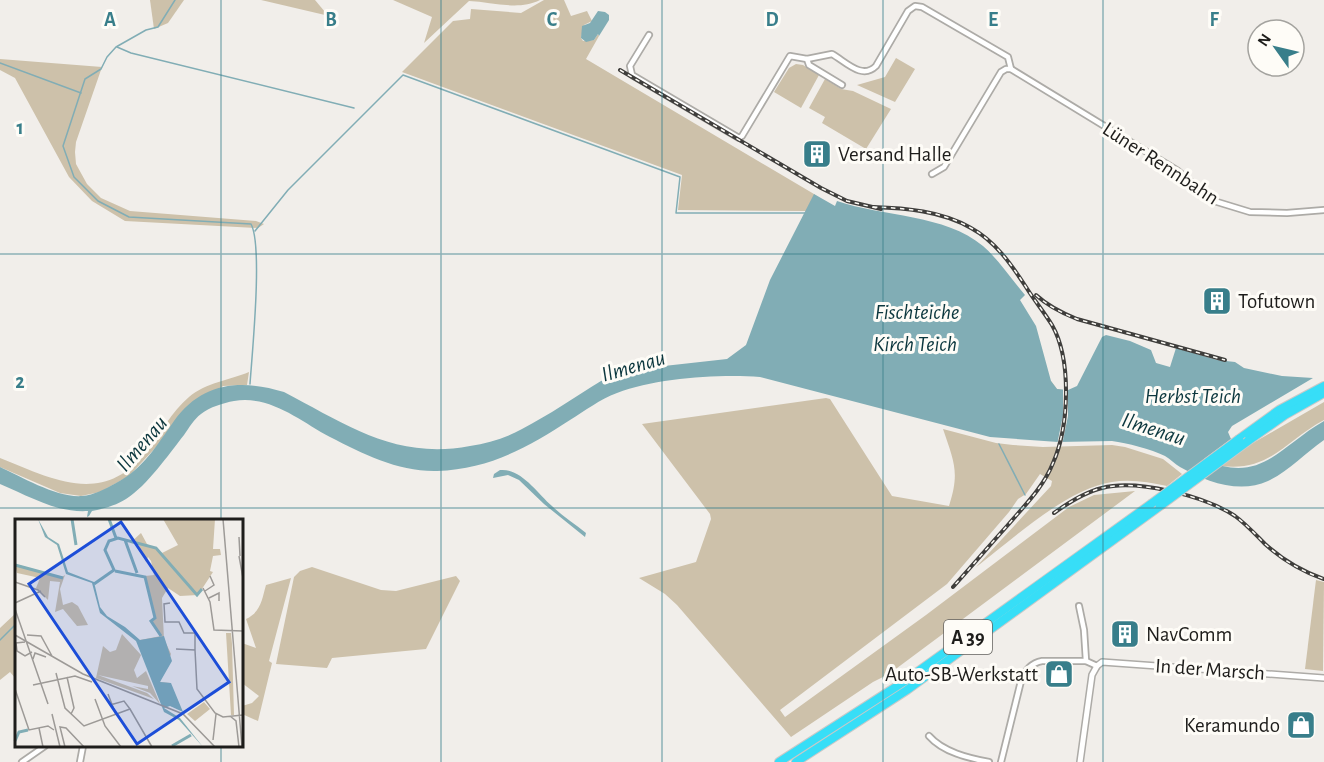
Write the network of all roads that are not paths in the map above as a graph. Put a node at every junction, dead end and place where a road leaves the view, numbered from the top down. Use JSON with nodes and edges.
{"nodes":[{"id":1,"x":649,"y":35,"type":"dead end"},
{"id":2,"x":807,"y":59,"type":"junction"},
{"id":3,"x":1011,"y":69,"type":"junction"},
{"id":4,"x":842,"y":85,"type":"dead end"},
{"id":5,"x":933,"y":174,"type":"dead end"},
{"id":6,"x":1324,"y":210,"type":"edge"},
{"id":7,"x":1324,"y":386,"type":"edge"},
{"id":8,"x":1324,"y":393,"type":"edge"},
{"id":9,"x":1243,"y":440,"type":"junction"},
{"id":10,"x":1079,"y":606,"type":"dead end"},
{"id":11,"x":1086,"y":661,"type":"junction"},
{"id":12,"x":1097,"y":666,"type":"junction"},
{"id":13,"x":1324,"y":678,"type":"edge"},
{"id":14,"x":928,"y":736,"type":"dead end"},
{"id":15,"x":44,"y":747,"type":"edge"},
{"id":16,"x":83,"y":747,"type":"edge"},
{"id":17,"x":22,"y":762,"type":"edge"},
{"id":18,"x":80,"y":762,"type":"edge"},
{"id":19,"x":779,"y":762,"type":"edge"},
{"id":20,"x":796,"y":762,"type":"edge"},
{"id":21,"x":989,"y":762,"type":"edge"},
{"id":22,"x":1001,"y":762,"type":"edge"},
{"id":23,"x":1080,"y":762,"type":"edge"}],
"edges":[{"from":1,"to":2,"type":"street"},
{"from":2,"to":3,"type":"street","name":"Lüner Rennbahn"},
{"from":2,"to":4,"type":"street"},
{"from":3,"to":5,"type":"street"},
{"from":3,"to":6,"type":"street","name":"Lüner Rennbahn"},
{"from":7,"to":9,"type":"highway","number":"A 39"},
{"from":8,"to":9,"type":"highway","number":"A 39"},
{"from":9,"to":19,"type":"highway","number":"A 39","bridge":true},
{"from":9,"to":20,"type":"highway","number":"A 39","bridge":true},
{"from":10,"to":11,"type":"street"},
{"from":11,"to":12,"type":"street"},
{"from":11,"to":22,"type":"street"},
{"from":12,"to":13,"type":"street","name":"In der Marsch"},
{"from":12,"to":23,"type":"street"},
{"from":14,"to":21,"type":"street"},
{"from":15,"to":17,"type":"street"},
{"from":16,"to":18,"type":"street"}]}
